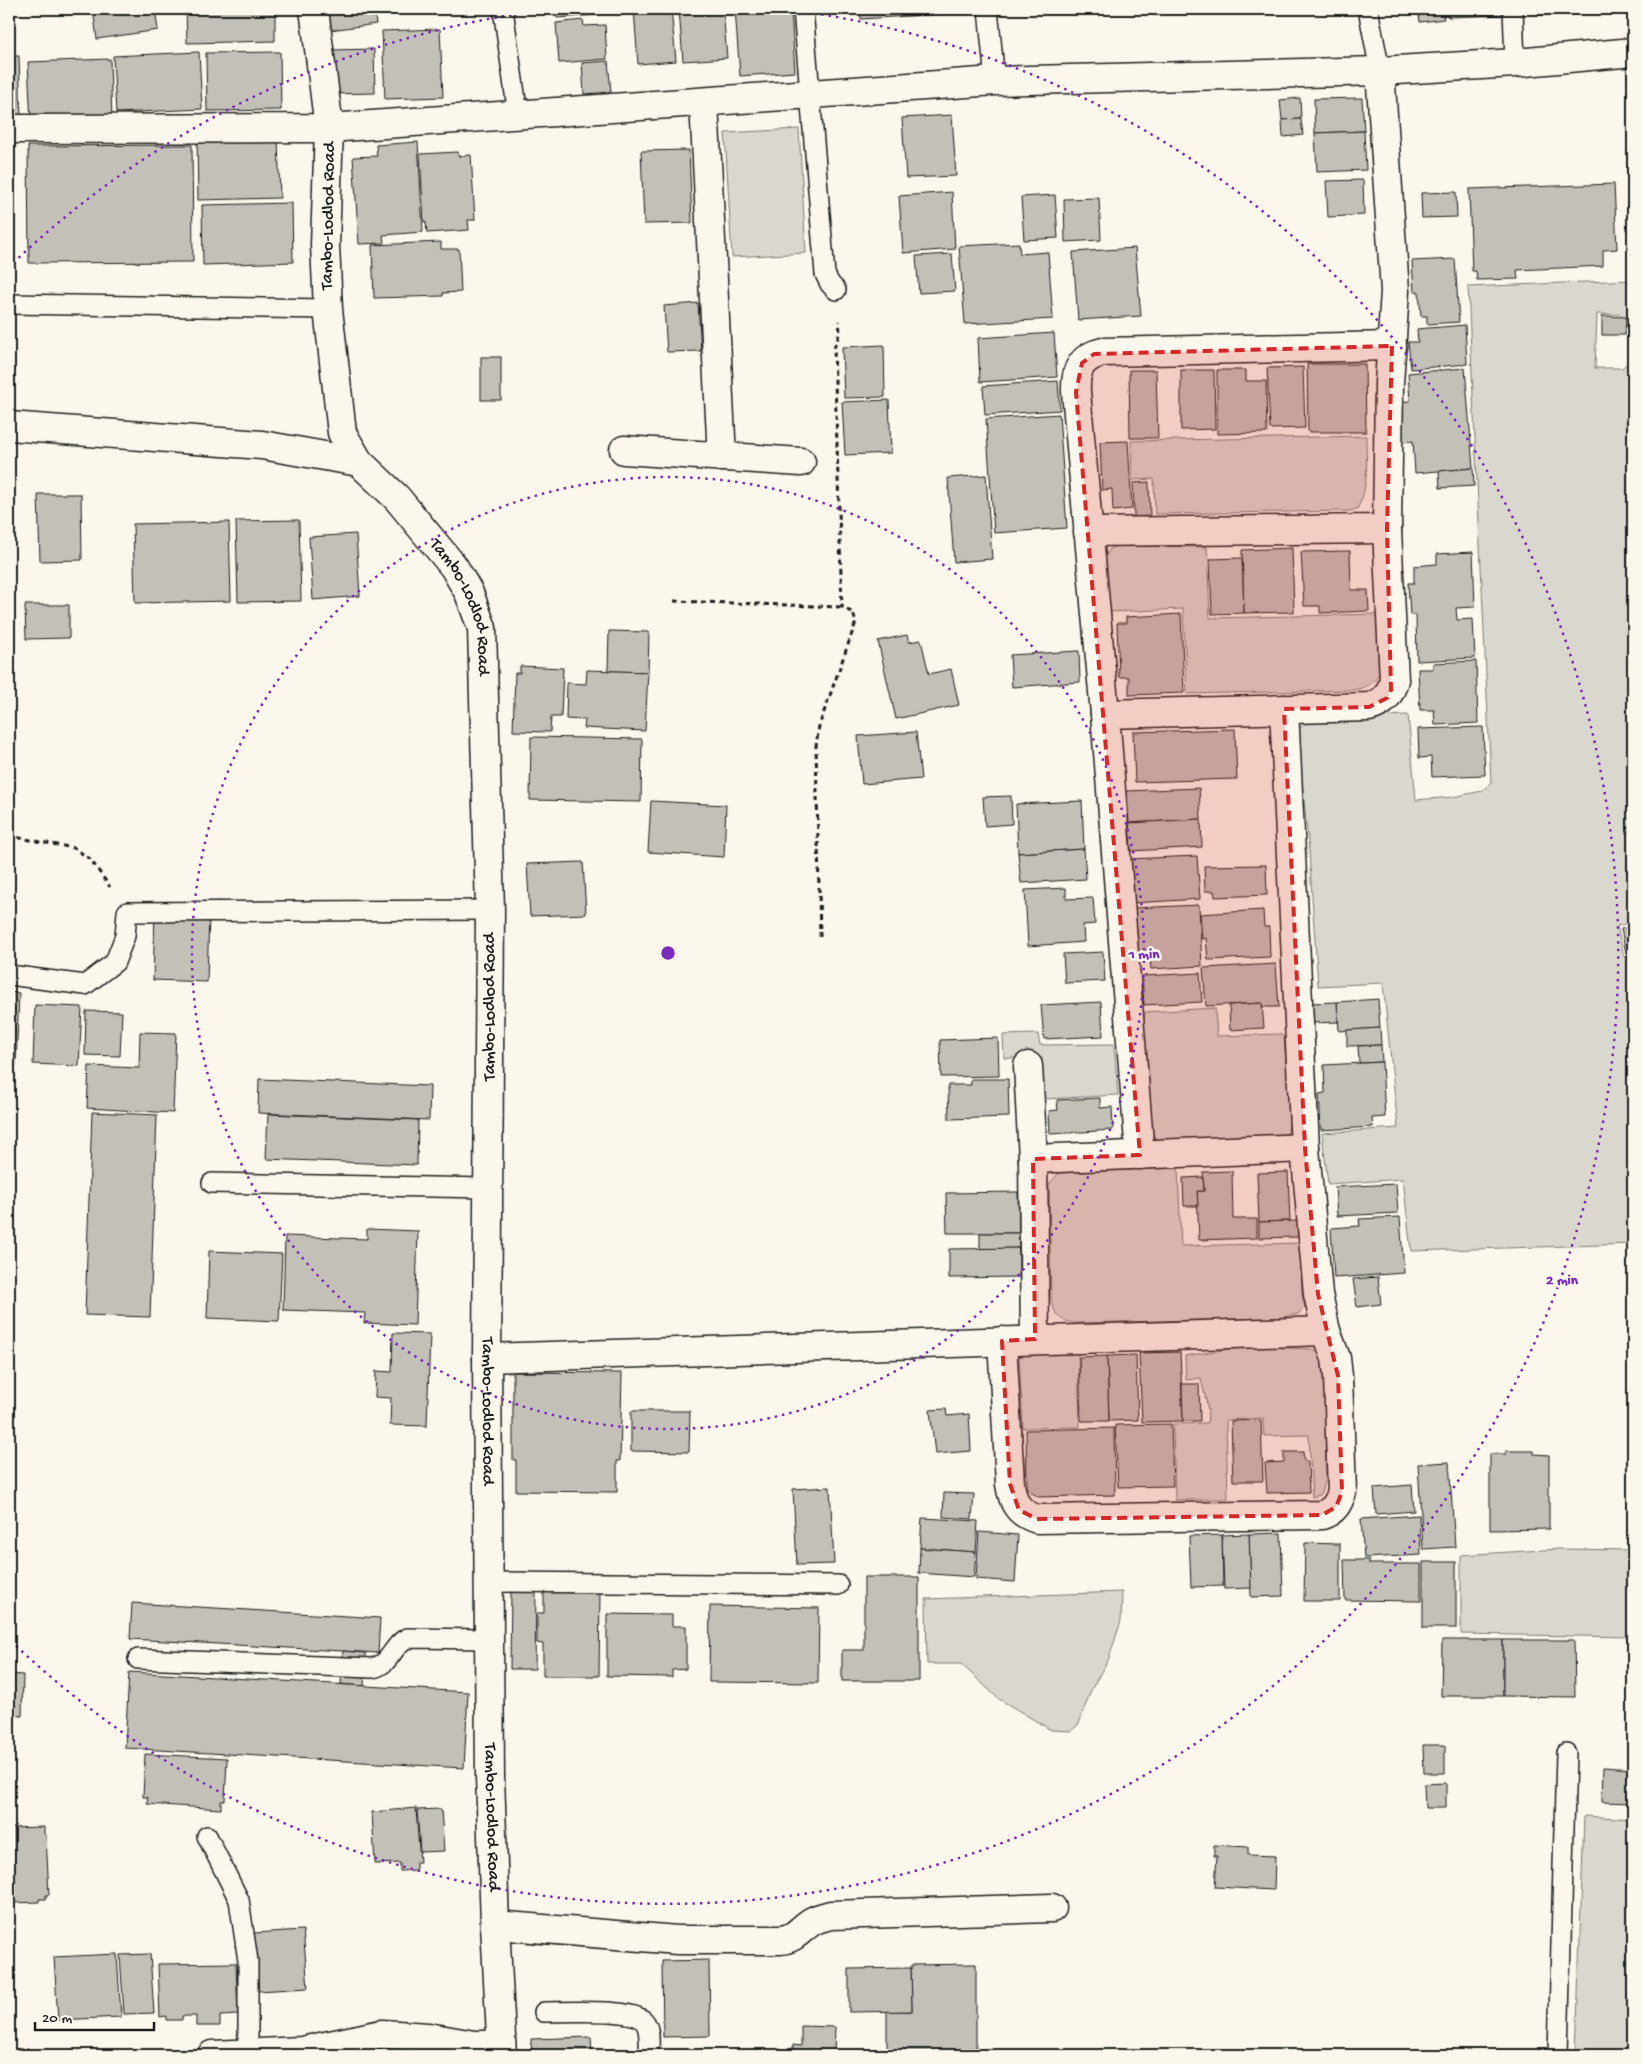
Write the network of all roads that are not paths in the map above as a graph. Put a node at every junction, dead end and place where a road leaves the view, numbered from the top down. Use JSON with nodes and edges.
{"nodes":[{"id":1,"x":314,"y":9,"type":"edge"},
{"id":2,"x":503,"y":9,"type":"edge"},
{"id":3,"x":803,"y":9,"type":"edge"},
{"id":4,"x":988,"y":9,"type":"edge"},
{"id":5,"x":1368,"y":9,"type":"edge"},
{"id":6,"x":1513,"y":9,"type":"edge"},
{"id":7,"x":1633,"y":52,"type":"edge"},
{"id":8,"x":1515,"y":63,"type":"junction"},
{"id":9,"x":1380,"y":72,"type":"junction"},
{"id":10,"x":995,"y":82,"type":"junction"},
{"id":11,"x":811,"y":95,"type":"junction"},
{"id":12,"x":704,"y":102,"type":"junction"},
{"id":13,"x":518,"y":115,"type":"junction"},
{"id":14,"x":16,"y":128,"type":"dead end"},
{"id":15,"x":330,"y":128,"type":"junction"},
{"id":16,"x":836,"y":290,"type":"road end"},
{"id":17,"x":9,"y":304,"type":"edge"},
{"id":18,"x":328,"y":309,"type":"junction"},
{"id":19,"x":1392,"y":346,"type":"junction"},
{"id":20,"x":9,"y":426,"type":"edge"},
{"id":21,"x":624,"y":450,"type":"dead end"},
{"id":22,"x":722,"y":457,"type":"junction"},
{"id":23,"x":360,"y":462,"type":"junction"},
{"id":24,"x":801,"y":462,"type":"dead end"},
{"id":25,"x":1387,"y":529,"type":"junction"},
{"id":26,"x":1088,"y":532,"type":"junction"},
{"id":27,"x":1284,"y":709,"type":"junction"},
{"id":28,"x":1106,"y":714,"type":"junction"},
{"id":29,"x":490,"y":910,"type":"junction"},
{"id":30,"x":9,"y":975,"type":"edge"},
{"id":31,"x":1028,"y":1066,"type":"dead end"},
{"id":32,"x":1305,"y":1148,"type":"junction"},
{"id":33,"x":1140,"y":1155,"type":"junction"},
{"id":34,"x":1033,"y":1160,"type":"junction"},
{"id":35,"x":212,"y":1183,"type":"dead end"},
{"id":36,"x":488,"y":1188,"type":"junction"},
{"id":37,"x":1326,"y":1331,"type":"junction"},
{"id":38,"x":1035,"y":1339,"type":"junction"},
{"id":39,"x":1002,"y":1341,"type":"junction"},
{"id":40,"x":487,"y":1358,"type":"junction"},
{"id":41,"x":488,"y":1582,"type":"junction"},
{"id":42,"x":838,"y":1585,"type":"dead end"},
{"id":43,"x":488,"y":1639,"type":"junction"},
{"id":44,"x":138,"y":1659,"type":"dead end"},
{"id":45,"x":1566,"y":1753,"type":"dead end"},
{"id":46,"x":207,"y":1836,"type":"dead end"},
{"id":47,"x":1052,"y":1908,"type":"dead end"},
{"id":48,"x":495,"y":1925,"type":"junction"},
{"id":49,"x":544,"y":2012,"type":"dead end"},
{"id":50,"x":502,"y":2050,"type":"edge"},
{"id":51,"x":248,"y":2052,"type":"junction"},
{"id":52,"x":302,"y":2053,"type":"edge"},
{"id":53,"x":212,"y":2055,"type":"edge"},
{"id":54,"x":649,"y":2055,"type":"edge"},
{"id":55,"x":1558,"y":2055,"type":"edge"}],
"edges":[{"from":1,"to":15,"type":"street","name":"Tambo-Lodlod Road"},
{"from":2,"to":13,"type":"lane"},
{"from":3,"to":11,"type":"lane"},
{"from":4,"to":10,"type":"lane"},
{"from":5,"to":9,"type":"lane"},
{"from":6,"to":8,"type":"lane"},
{"from":7,"to":8,"type":"street"},
{"from":8,"to":9,"type":"street"},
{"from":9,"to":10,"type":"street"},
{"from":9,"to":19,"type":"street"},
{"from":10,"to":11,"type":"street"},
{"from":11,"to":12,"type":"street"},
{"from":11,"to":16,"type":"lane"},
{"from":12,"to":13,"type":"street"},
{"from":12,"to":22,"type":"street"},
{"from":13,"to":15,"type":"street"},
{"from":14,"to":15,"type":"street"},
{"from":15,"to":18,"type":"street","name":"Tambo-Lodlod Road"},
{"from":17,"to":18,"type":"lane"},
{"from":18,"to":23,"type":"street","name":"Tambo-Lodlod Road"},
{"from":19,"to":25,"type":"street"},
{"from":19,"to":26,"type":"street"},
{"from":20,"to":23,"type":"street"},
{"from":21,"to":22,"type":"street"},
{"from":22,"to":24,"type":"street"},
{"from":23,"to":29,"type":"street","name":"Tambo-Lodlod Road"},
{"from":25,"to":26,"type":"street"},
{"from":25,"to":27,"type":"street"},
{"from":26,"to":28,"type":"street"},
{"from":27,"to":28,"type":"street"},
{"from":27,"to":32,"type":"street"},
{"from":28,"to":33,"type":"street"},
{"from":29,"to":30,"type":"lane"},
{"from":29,"to":36,"type":"street","name":"Tambo-Lodlod Road"},
{"from":31,"to":34,"type":"street"},
{"from":32,"to":33,"type":"street"},
{"from":32,"to":37,"type":"street"},
{"from":33,"to":34,"type":"street"},
{"from":34,"to":38,"type":"street"},
{"from":35,"to":36,"type":"lane"},
{"from":36,"to":40,"type":"street","name":"Tambo-Lodlod Road"},
{"from":37,"to":38,"type":"street"},
{"from":37,"to":39,"type":"street"},
{"from":38,"to":39,"type":"street"},
{"from":39,"to":40,"type":"street"},
{"from":40,"to":41,"type":"street","name":"Tambo-Lodlod Road"},
{"from":41,"to":42,"type":"lane"},
{"from":41,"to":43,"type":"street","name":"Tambo-Lodlod Road"},
{"from":43,"to":44,"type":"lane"},
{"from":43,"to":48,"type":"street","name":"Tambo-Lodlod Road"},
{"from":45,"to":55,"type":"lane"},
{"from":46,"to":51,"type":"lane"},
{"from":47,"to":48,"type":"street"},
{"from":48,"to":50,"type":"street","name":"Tambo-Lodlod Road"},
{"from":49,"to":54,"type":"lane"},
{"from":50,"to":52,"type":"street"},
{"from":51,"to":52,"type":"street"},
{"from":51,"to":53,"type":"street"}]}
